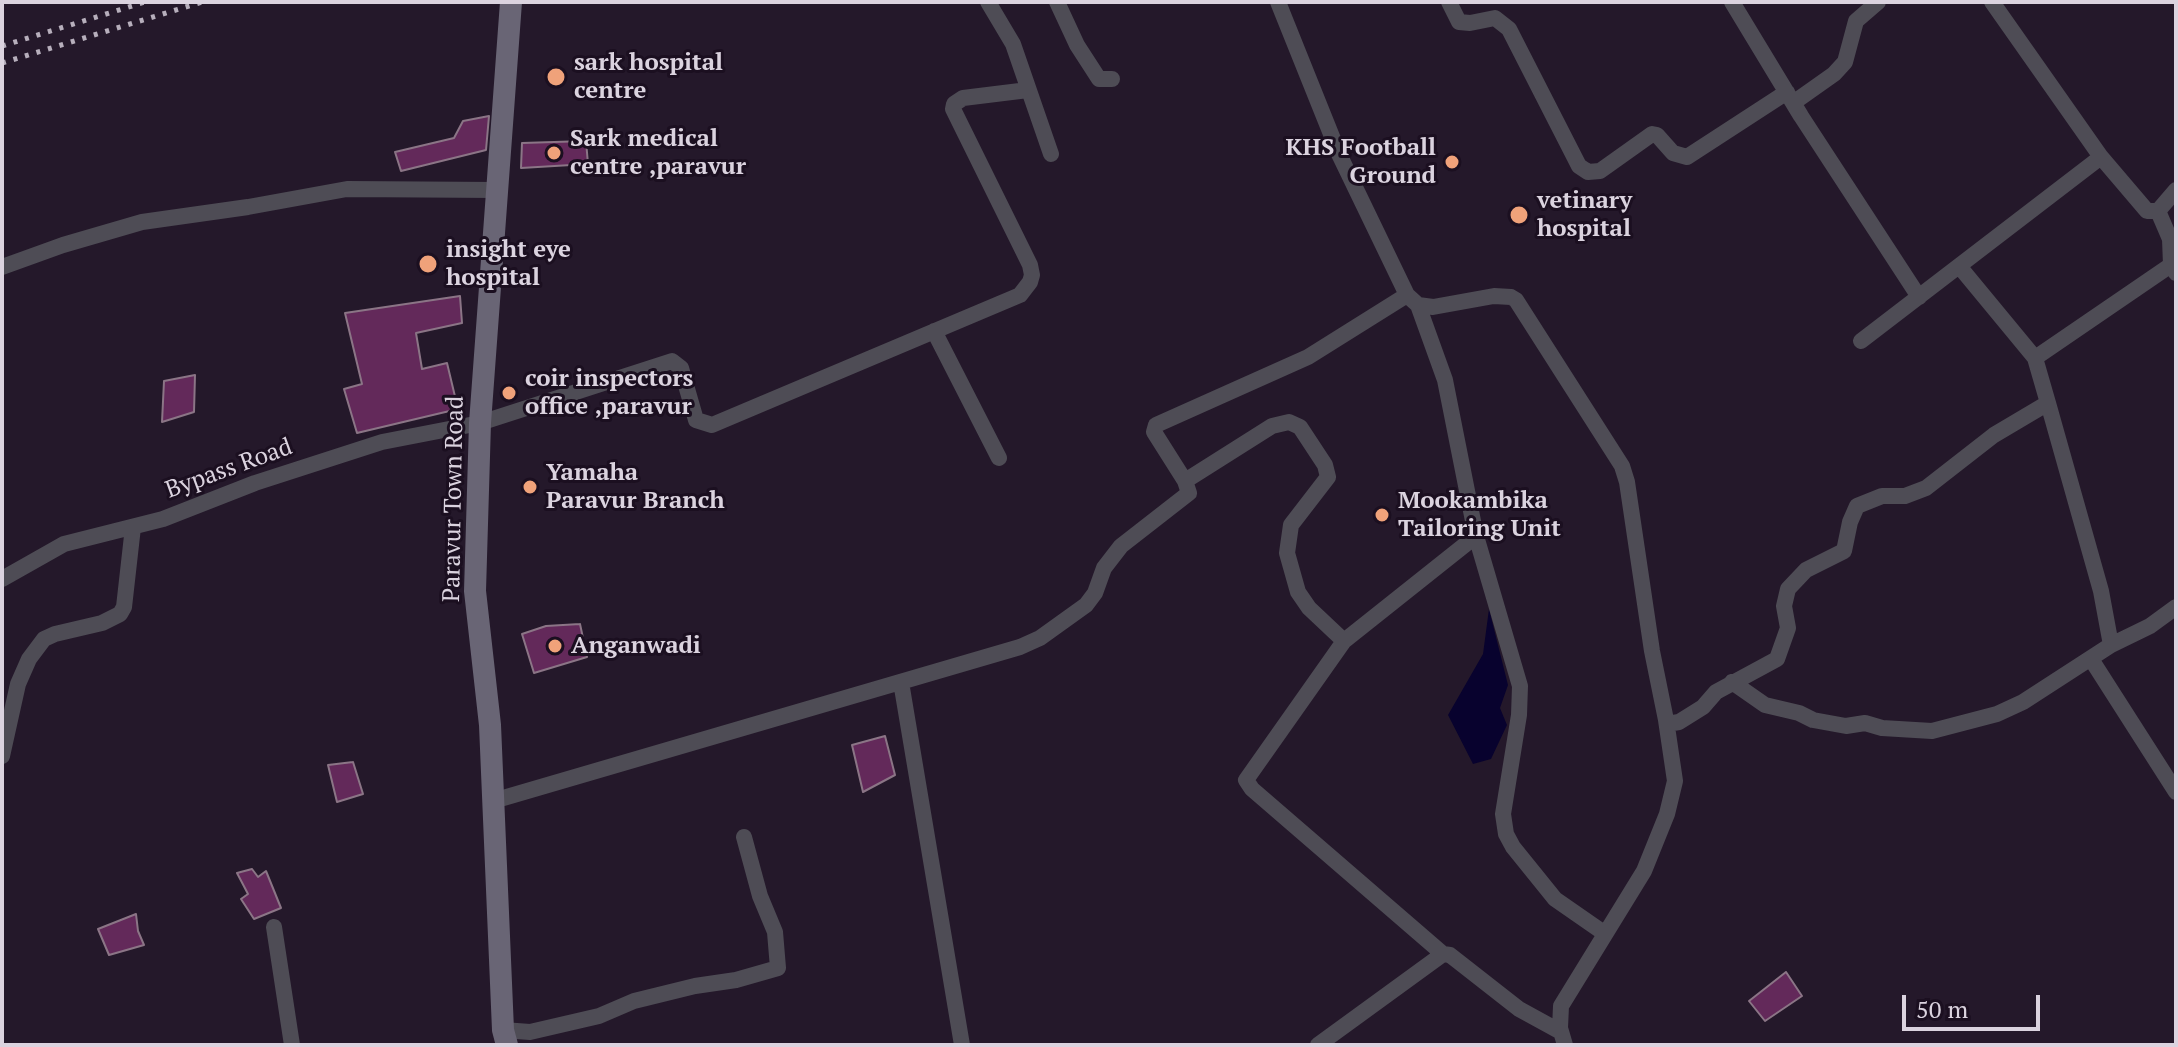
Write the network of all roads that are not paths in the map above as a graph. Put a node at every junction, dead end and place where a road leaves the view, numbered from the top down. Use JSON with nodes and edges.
{"nodes":[{"id":1,"x":511,"y":2,"type":"edge"},
{"id":2,"x":988,"y":2,"type":"edge"},
{"id":3,"x":1057,"y":2,"type":"edge"},
{"id":4,"x":1449,"y":2,"type":"edge"},
{"id":5,"x":1732,"y":2,"type":"edge"},
{"id":6,"x":1878,"y":2,"type":"edge"},
{"id":7,"x":1992,"y":2,"type":"edge"},
{"id":8,"x":1284,"y":4,"type":"edge"},
{"id":9,"x":1112,"y":79,"type":"dead end"},
{"id":10,"x":1028,"y":90,"type":"junction"},
{"id":11,"x":1790,"y":97,"type":"junction"},
{"id":12,"x":1051,"y":154,"type":"dead end"},
{"id":13,"x":2101,"y":157,"type":"junction"},
{"id":14,"x":497,"y":190,"type":"junction"},
{"id":15,"x":2176,"y":190,"type":"edge"},
{"id":16,"x":2158,"y":211,"type":"junction"},
{"id":17,"x":1959,"y":266,"type":"junction"},
{"id":18,"x":2,"y":267,"type":"edge"},
{"id":19,"x":2174,"y":269,"type":"edge"},
{"id":20,"x":1919,"y":297,"type":"junction"},
{"id":21,"x":1413,"y":300,"type":"junction"},
{"id":22,"x":934,"y":331,"type":"junction"},
{"id":23,"x":1861,"y":341,"type":"dead end"},
{"id":24,"x":2035,"y":358,"type":"junction"},
{"id":25,"x":2048,"y":403,"type":"junction"},
{"id":26,"x":480,"y":423,"type":"junction"},
{"id":27,"x":999,"y":458,"type":"dead end"},
{"id":28,"x":1185,"y":481,"type":"junction"},
{"id":29,"x":133,"y":527,"type":"junction"},
{"id":30,"x":1476,"y":536,"type":"junction"},
{"id":31,"x":2,"y":579,"type":"edge"},
{"id":32,"x":2176,"y":607,"type":"edge"},
{"id":33,"x":1344,"y":641,"type":"junction"},
{"id":34,"x":2111,"y":645,"type":"junction"},
{"id":35,"x":2091,"y":659,"type":"junction"},
{"id":36,"x":901,"y":682,"type":"junction"},
{"id":37,"x":1732,"y":682,"type":"junction"},
{"id":38,"x":1667,"y":724,"type":"junction"},
{"id":39,"x":2,"y":756,"type":"edge"},
{"id":40,"x":2176,"y":792,"type":"edge"},
{"id":41,"x":493,"y":801,"type":"junction"},
{"id":42,"x":744,"y":837,"type":"dead end"},
{"id":43,"x":274,"y":927,"type":"dead end"},
{"id":44,"x":1604,"y":933,"type":"junction"},
{"id":45,"x":1443,"y":954,"type":"junction"},
{"id":46,"x":1563,"y":1039,"type":"edge"},
{"id":47,"x":505,"y":1041,"type":"edge"},
{"id":48,"x":292,"y":1045,"type":"edge"},
{"id":49,"x":962,"y":1045,"type":"edge"},
{"id":50,"x":1318,"y":1045,"type":"edge"}],
"edges":[{"from":1,"to":14,"type":"main road","name":"Paravur Town Road"},
{"from":2,"to":10,"type":"street"},
{"from":3,"to":9,"type":"street"},
{"from":4,"to":11,"type":"street"},
{"from":5,"to":11,"type":"street"},
{"from":6,"to":11,"type":"street"},
{"from":7,"to":13,"type":"street"},
{"from":8,"to":21,"type":"street"},
{"from":10,"to":12,"type":"street"},
{"from":10,"to":22,"type":"street"},
{"from":11,"to":20,"type":"street"},
{"from":13,"to":16,"type":"street"},
{"from":13,"to":17,"type":"street"},
{"from":14,"to":18,"type":"street"},
{"from":14,"to":26,"type":"main road","name":"Paravur Town Road"},
{"from":15,"to":16,"type":"street"},
{"from":16,"to":19,"type":"street"},
{"from":17,"to":20,"type":"street"},
{"from":17,"to":24,"type":"street"},
{"from":19,"to":24,"type":"street"},
{"from":20,"to":23,"type":"street"},
{"from":21,"to":28,"type":"street"},
{"from":21,"to":30,"type":"street"},
{"from":21,"to":38,"type":"street"},
{"from":22,"to":26,"type":"street","name":"Bypass Road"},
{"from":22,"to":27,"type":"street"},
{"from":24,"to":25,"type":"street"},
{"from":25,"to":34,"type":"street"},
{"from":25,"to":37,"type":"street"},
{"from":26,"to":29,"type":"street","name":"Bypass Road"},
{"from":26,"to":41,"type":"main road","name":"Paravur Town Road"},
{"from":28,"to":33,"type":"street"},
{"from":28,"to":36,"type":"street"},
{"from":29,"to":31,"type":"street","name":"Bypass Road"},
{"from":29,"to":39,"type":"street"},
{"from":30,"to":33,"type":"street"},
{"from":30,"to":44,"type":"street"},
{"from":32,"to":34,"type":"street"},
{"from":33,"to":45,"type":"street"},
{"from":34,"to":35,"type":"street"},
{"from":35,"to":37,"type":"street"},
{"from":35,"to":40,"type":"street"},
{"from":36,"to":41,"type":"street"},
{"from":36,"to":49,"type":"street"},
{"from":37,"to":38,"type":"street"},
{"from":38,"to":44,"type":"street"},
{"from":41,"to":47,"type":"main road","name":"Paravur Town Road"},
{"from":42,"to":47,"type":"street"},
{"from":43,"to":48,"type":"street"},
{"from":44,"to":46,"type":"street"},
{"from":45,"to":46,"type":"street"},
{"from":45,"to":50,"type":"street"}]}
